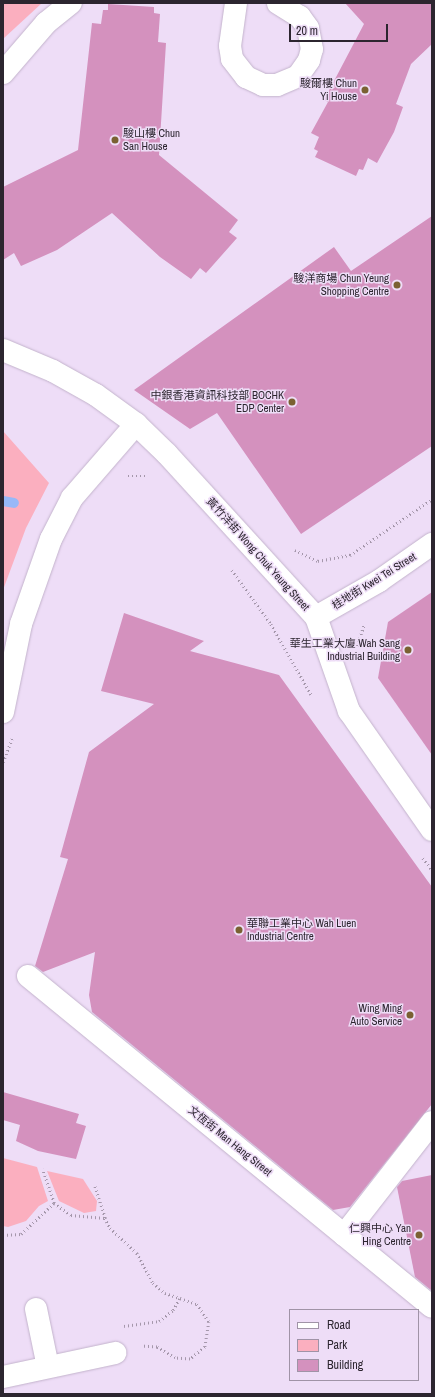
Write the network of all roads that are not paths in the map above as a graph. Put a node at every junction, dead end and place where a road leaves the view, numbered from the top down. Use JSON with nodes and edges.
{"nodes":[{"id":1,"x":71,"y":3,"type":"edge"},
{"id":2,"x":236,"y":3,"type":"edge"},
{"id":3,"x":278,"y":3,"type":"edge"},
{"id":4,"x":3,"y":73,"type":"edge"},
{"id":5,"x":3,"y":350,"type":"edge"},
{"id":6,"x":136,"y":424,"type":"junction"},
{"id":7,"x":432,"y":544,"type":"edge"},
{"id":8,"x":316,"y":617,"type":"junction"},
{"id":9,"x":3,"y":712,"type":"edge"},
{"id":10,"x":432,"y":830,"type":"edge"},
{"id":11,"x":28,"y":976,"type":"dead end"},
{"id":12,"x":432,"y":1122,"type":"edge"},
{"id":13,"x":344,"y":1235,"type":"junction"},
{"id":14,"x":432,"y":1306,"type":"edge"},
{"id":15,"x":36,"y":1309,"type":"dead end"},
{"id":16,"x":125,"y":1350,"type":"road end"},
{"id":17,"x":48,"y":1367,"type":"junction"},
{"id":18,"x":3,"y":1377,"type":"edge"}],
"edges":[{"from":1,"to":4,"type":"street"},
{"from":2,"to":3,"type":"street"},
{"from":5,"to":6,"type":"street","name":"黃竹洋街 Wong Chuk Yeung Street"},
{"from":6,"to":8,"type":"street","name":"黃竹洋街 Wong Chuk Yeung Street"},
{"from":6,"to":9,"type":"street"},
{"from":7,"to":8,"type":"street","name":"桂地街 Kwei Tei Street"},
{"from":8,"to":10,"type":"street","name":"黃竹洋街 Wong Chuk Yeung Street"},
{"from":11,"to":13,"type":"street","name":"文恆街 Man Hang Street"},
{"from":12,"to":13,"type":"street"},
{"from":13,"to":14,"type":"street","name":"文恆街 Man Hang Street"},
{"from":15,"to":17,"type":"street"},
{"from":16,"to":17,"type":"street"},
{"from":17,"to":18,"type":"street"}]}
